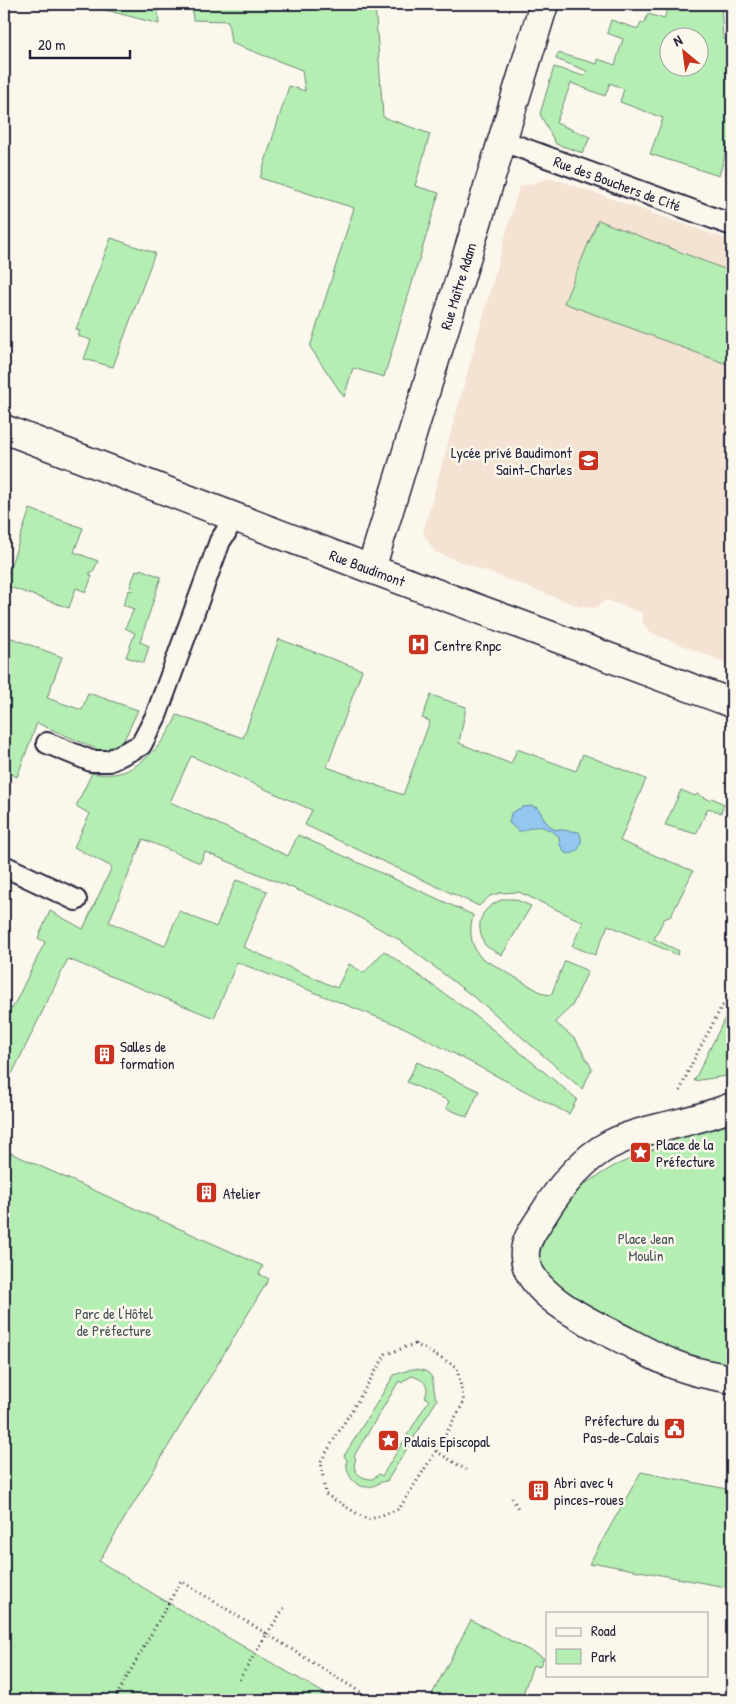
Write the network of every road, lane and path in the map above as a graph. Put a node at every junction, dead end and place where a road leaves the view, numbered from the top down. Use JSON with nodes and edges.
{"nodes":[{"id":1,"x":544,"y":4,"type":"edge"},
{"id":2,"x":503,"y":141,"type":"junction"},
{"id":3,"x":732,"y":225,"type":"edge"},
{"id":4,"x":4,"y":429,"type":"edge"},
{"id":5,"x":232,"y":516,"type":"junction"},
{"id":6,"x":371,"y":569,"type":"junction"},
{"id":7,"x":732,"y":703,"type":"edge"},
{"id":8,"x":47,"y":743,"type":"dead end"},
{"id":9,"x":4,"y":866,"type":"edge"},
{"id":10,"x":76,"y":900,"type":"dead end"},
{"id":11,"x":732,"y":1001,"type":"edge"},
{"id":12,"x":732,"y":1107,"type":"edge"},
{"id":13,"x":665,"y":1127,"type":"junction"},
{"id":14,"x":732,"y":1379,"type":"edge"},
{"id":15,"x":436,"y":1451,"type":"junction"},
{"id":16,"x":466,"y":1470,"type":"dead end"},
{"id":17,"x":512,"y":1498,"type":"dead end"},
{"id":18,"x":519,"y":1510,"type":"dead end"},
{"id":19,"x":284,"y":1608,"type":"dead end"},
{"id":20,"x":267,"y":1634,"type":"junction"},
{"id":21,"x":239,"y":1680,"type":"dead end"},
{"id":22,"x":114,"y":1700,"type":"edge"},
{"id":23,"x":373,"y":1700,"type":"edge"}],
"edges":[{"from":1,"to":2,"type":"street","name":"Rue Maître Adam"},
{"from":2,"to":3,"type":"lane","name":"Rue des Bouchers de Cité"},
{"from":2,"to":6,"type":"street","name":"Rue Maître Adam"},
{"from":4,"to":5,"type":"street","name":"Rue Baudimont"},
{"from":5,"to":6,"type":"street","name":"Rue Baudimont"},
{"from":5,"to":8,"type":"lane"},
{"from":6,"to":7,"type":"street","name":"Rue Baudimont"},
{"from":9,"to":10,"type":"lane"},
{"from":11,"to":13,"type":"path"},
{"from":12,"to":13,"type":"street"},
{"from":13,"to":14,"type":"street"},
{"from":15,"to":15,"type":"path"},
{"from":15,"to":16,"type":"path"},
{"from":17,"to":18,"type":"path"},
{"from":19,"to":20,"type":"path"},
{"from":20,"to":21,"type":"path"},
{"from":20,"to":22,"type":"path"},
{"from":20,"to":23,"type":"path"}]}
